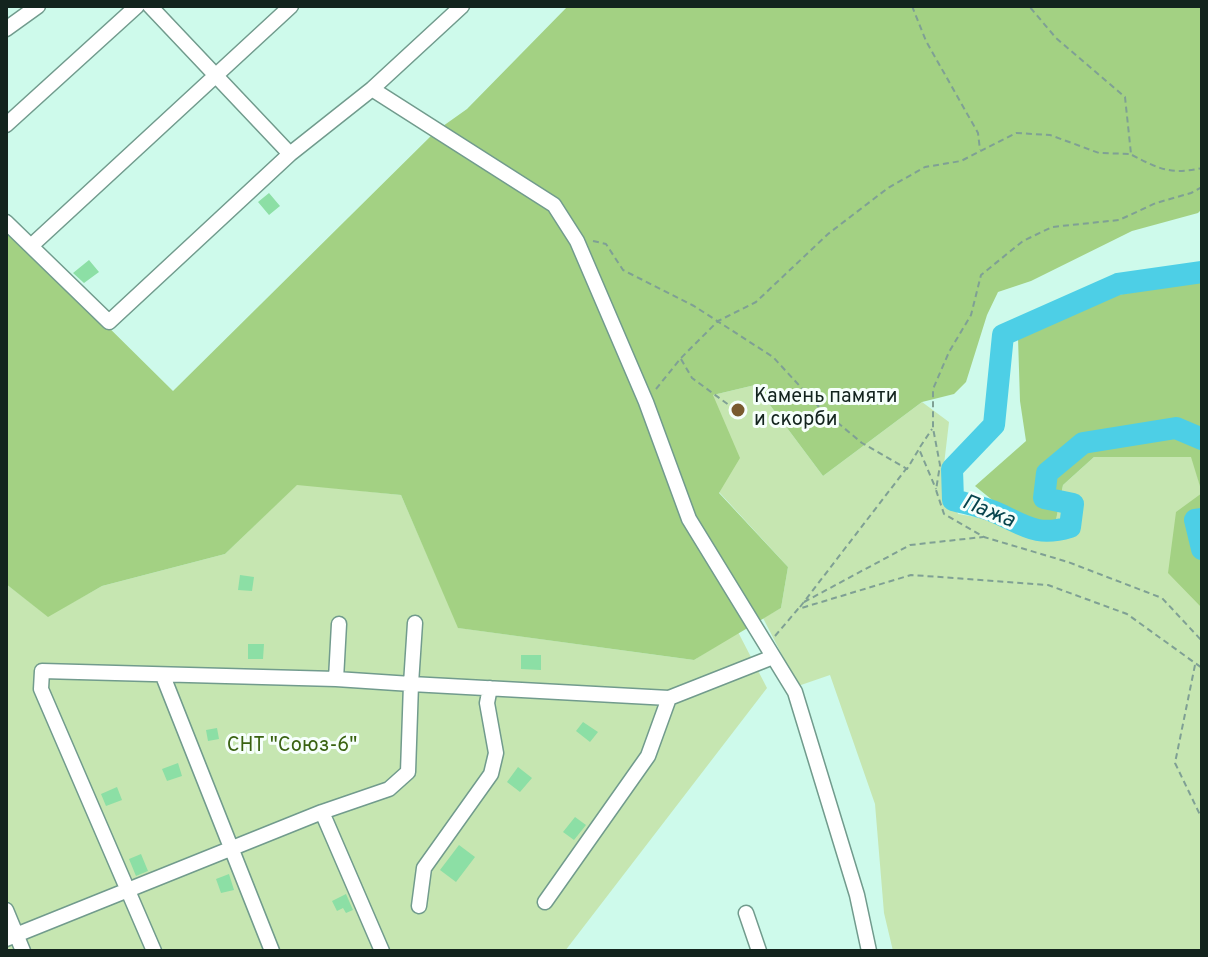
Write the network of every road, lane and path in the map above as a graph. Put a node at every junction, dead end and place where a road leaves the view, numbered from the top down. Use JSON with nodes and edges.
{"nodes":[{"id":1,"x":38,"y":6,"type":"edge"},
{"id":2,"x":137,"y":6,"type":"edge"},
{"id":3,"x":150,"y":6,"type":"edge"},
{"id":4,"x":291,"y":6,"type":"edge"},
{"id":5,"x":462,"y":6,"type":"edge"},
{"id":6,"x":912,"y":6,"type":"edge"},
{"id":7,"x":1029,"y":6,"type":"edge"},
{"id":8,"x":6,"y":29,"type":"edge"},
{"id":9,"x":215,"y":75,"type":"junction"},
{"id":10,"x":372,"y":89,"type":"junction"},
{"id":11,"x":6,"y":125,"type":"edge"},
{"id":12,"x":980,"y":151,"type":"junction"},
{"id":13,"x":290,"y":154,"type":"junction"},
{"id":14,"x":1131,"y":154,"type":"junction"},
{"id":15,"x":1202,"y":168,"type":"edge"},
{"id":16,"x":1202,"y":187,"type":"edge"},
{"id":17,"x":6,"y":222,"type":"edge"},
{"id":18,"x":577,"y":241,"type":"junction"},
{"id":19,"x":31,"y":246,"type":"junction"},
{"id":20,"x":718,"y":321,"type":"junction"},
{"id":21,"x":681,"y":358,"type":"junction"},
{"id":22,"x":646,"y":402,"type":"junction"},
{"id":23,"x":737,"y":411,"type":"dead end"},
{"id":24,"x":933,"y":428,"type":"junction"},
{"id":25,"x":919,"y":449,"type":"junction"},
{"id":26,"x":907,"y":469,"type":"junction"},
{"id":27,"x":936,"y":490,"type":"junction"},
{"id":28,"x":984,"y":537,"type":"junction"},
{"id":29,"x":803,"y":603,"type":"junction"},
{"id":30,"x":798,"y":609,"type":"junction"},
{"id":31,"x":415,"y":623,"type":"dead end"},
{"id":32,"x":339,"y":624,"type":"dead end"},
{"id":33,"x":1202,"y":641,"type":"edge"},
{"id":34,"x":770,"y":651,"type":"junction"},
{"id":35,"x":1196,"y":662,"type":"junction"},
{"id":36,"x":1202,"y":668,"type":"edge"},
{"id":37,"x":163,"y":676,"type":"junction"},
{"id":38,"x":336,"y":679,"type":"junction"},
{"id":39,"x":411,"y":684,"type":"junction"},
{"id":40,"x":490,"y":688,"type":"junction"},
{"id":41,"x":669,"y":698,"type":"junction"},
{"id":42,"x":322,"y":812,"type":"junction"},
{"id":43,"x":1202,"y":819,"type":"edge"},
{"id":44,"x":230,"y":849,"type":"junction"},
{"id":45,"x":129,"y":889,"type":"junction"},
{"id":46,"x":545,"y":902,"type":"dead end"},
{"id":47,"x":419,"y":906,"type":"dead end"},
{"id":48,"x":6,"y":910,"type":"edge"},
{"id":49,"x":746,"y":913,"type":"dead end"},
{"id":50,"x":11,"y":937,"type":"edge"},
{"id":51,"x":23,"y":951,"type":"edge"},
{"id":52,"x":154,"y":951,"type":"edge"},
{"id":53,"x":272,"y":951,"type":"edge"},
{"id":54,"x":382,"y":951,"type":"edge"},
{"id":55,"x":759,"y":951,"type":"edge"},
{"id":56,"x":869,"y":951,"type":"edge"}],
"edges":[{"from":1,"to":8,"type":"street"},
{"from":2,"to":11,"type":"street"},
{"from":3,"to":9,"type":"street"},
{"from":4,"to":9,"type":"street"},
{"from":5,"to":10,"type":"street"},
{"from":6,"to":12,"type":"path"},
{"from":7,"to":14,"type":"path"},
{"from":9,"to":13,"type":"street"},
{"from":9,"to":19,"type":"street"},
{"from":10,"to":13,"type":"street"},
{"from":10,"to":18,"type":"street"},
{"from":12,"to":14,"type":"path"},
{"from":12,"to":20,"type":"path"},
{"from":13,"to":19,"type":"street"},
{"from":14,"to":15,"type":"path"},
{"from":16,"to":24,"type":"path"},
{"from":17,"to":19,"type":"street"},
{"from":18,"to":20,"type":"path"},
{"from":18,"to":22,"type":"street"},
{"from":20,"to":21,"type":"path"},
{"from":20,"to":26,"type":"path"},
{"from":21,"to":22,"type":"path"},
{"from":21,"to":23,"type":"path"},
{"from":22,"to":34,"type":"street"},
{"from":24,"to":25,"type":"path"},
{"from":24,"to":27,"type":"path"},
{"from":25,"to":26,"type":"path"},
{"from":25,"to":27,"type":"path"},
{"from":26,"to":29,"type":"path"},
{"from":27,"to":28,"type":"path"},
{"from":28,"to":29,"type":"path"},
{"from":28,"to":33,"type":"path"},
{"from":29,"to":30,"type":"path"},
{"from":30,"to":34,"type":"path"},
{"from":30,"to":35,"type":"path"},
{"from":31,"to":39,"type":"street"},
{"from":32,"to":38,"type":"street"},
{"from":34,"to":41,"type":"street"},
{"from":34,"to":56,"type":"street"},
{"from":35,"to":36,"type":"path"},
{"from":35,"to":43,"type":"path"},
{"from":37,"to":38,"type":"street"},
{"from":37,"to":44,"type":"street"},
{"from":37,"to":45,"type":"street"},
{"from":38,"to":39,"type":"street"},
{"from":39,"to":40,"type":"street"},
{"from":39,"to":42,"type":"street"},
{"from":40,"to":41,"type":"street"},
{"from":40,"to":47,"type":"street"},
{"from":41,"to":46,"type":"street"},
{"from":42,"to":44,"type":"street"},
{"from":42,"to":54,"type":"street"},
{"from":44,"to":45,"type":"street"},
{"from":44,"to":53,"type":"street"},
{"from":45,"to":50,"type":"street"},
{"from":45,"to":52,"type":"street"},
{"from":48,"to":50,"type":"street"},
{"from":49,"to":55,"type":"street"},
{"from":50,"to":51,"type":"street"}]}
